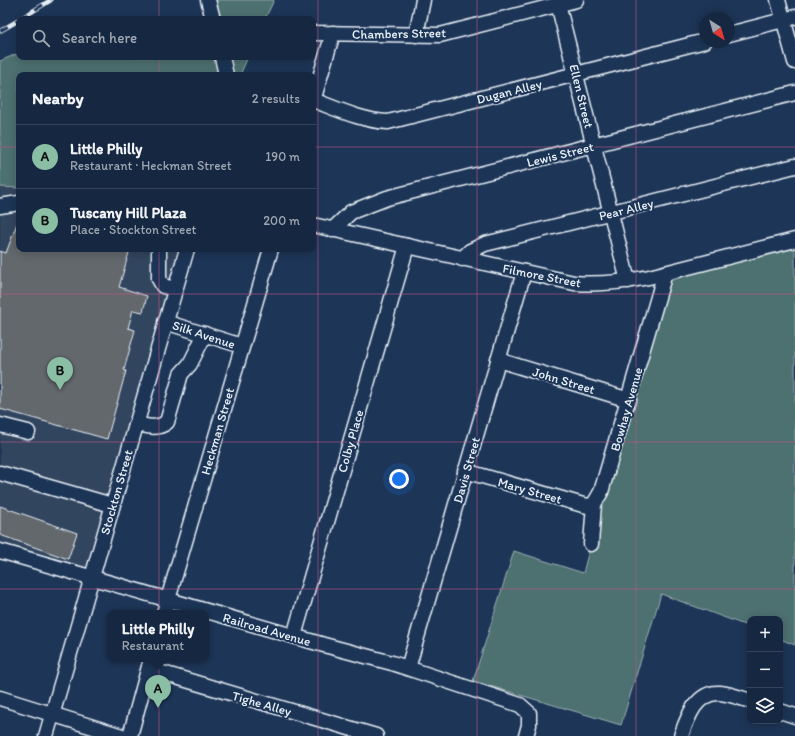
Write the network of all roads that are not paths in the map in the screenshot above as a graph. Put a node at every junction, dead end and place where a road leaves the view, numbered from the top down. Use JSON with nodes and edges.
{"nodes":[{"id":1,"x":208,"y":0,"type":"edge"},
{"id":2,"x":423,"y":0,"type":"edge"},
{"id":3,"x":576,"y":0,"type":"edge"},
{"id":4,"x":778,"y":0,"type":"edge"},
{"id":5,"x":558,"y":4,"type":"junction"},
{"id":6,"x":212,"y":16,"type":"edge"},
{"id":7,"x":789,"y":18,"type":"edge"},
{"id":8,"x":735,"y":32,"type":"edge"},
{"id":9,"x":316,"y":33,"type":"edge"},
{"id":10,"x":333,"y":33,"type":"junction"},
{"id":11,"x":416,"y":35,"type":"junction"},
{"id":12,"x":699,"y":43,"type":"edge"},
{"id":13,"x":223,"y":60,"type":"edge"},
{"id":14,"x":795,"y":62,"type":"edge"},
{"id":15,"x":225,"y":72,"type":"edge"},
{"id":16,"x":577,"y":75,"type":"junction"},
{"id":17,"x":316,"y":90,"type":"edge"},
{"id":18,"x":795,"y":92,"type":"edge"},
{"id":19,"x":316,"y":101,"type":"edge"},
{"id":20,"x":594,"y":145,"type":"junction"},
{"id":21,"x":795,"y":166,"type":"edge"},
{"id":22,"x":16,"y":204,"type":"edge"},
{"id":23,"x":0,"y":206,"type":"edge"},
{"id":24,"x":611,"y":212,"type":"junction"},
{"id":25,"x":316,"y":226,"type":"edge"},
{"id":26,"x":332,"y":230,"type":"junction"},
{"id":27,"x":795,"y":240,"type":"edge"},
{"id":28,"x":407,"y":246,"type":"junction"},
{"id":29,"x":159,"y":252,"type":"edge"},
{"id":30,"x":186,"y":252,"type":"edge"},
{"id":31,"x":270,"y":252,"type":"edge"},
{"id":32,"x":462,"y":259,"type":"junction"},
{"id":33,"x":524,"y":272,"type":"junction"},
{"id":34,"x":665,"y":273,"type":"junction"},
{"id":35,"x":628,"y":281,"type":"junction"},
{"id":36,"x":175,"y":289,"type":"junction"},
{"id":37,"x":165,"y":322,"type":"junction"},
{"id":38,"x":205,"y":334,"type":"junction"},
{"id":39,"x":242,"y":346,"type":"junction"},
{"id":40,"x":498,"y":360,"type":"junction"},
{"id":41,"x":629,"y":400,"type":"junction"},
{"id":42,"x":136,"y":424,"type":"junction"},
{"id":43,"x":0,"y":425,"type":"edge"},
{"id":44,"x":28,"y":432,"type":"dead end"},
{"id":45,"x":465,"y":471,"type":"junction"},
{"id":46,"x":0,"y":473,"type":"edge"},
{"id":47,"x":594,"y":504,"type":"junction"},
{"id":48,"x":112,"y":505,"type":"junction"},
{"id":49,"x":591,"y":544,"type":"dead end"},
{"id":50,"x":0,"y":551,"type":"edge"},
{"id":51,"x":91,"y":577,"type":"junction"},
{"id":52,"x":166,"y":606,"type":"edge"},
{"id":53,"x":183,"y":610,"type":"edge"},
{"id":54,"x":209,"y":616,"type":"edge"},
{"id":55,"x":294,"y":636,"type":"junction"},
{"id":56,"x":150,"y":664,"type":"edge"},
{"id":57,"x":408,"y":668,"type":"junction"},
{"id":58,"x":0,"y":698,"type":"edge"},
{"id":59,"x":747,"y":700,"type":"edge"},
{"id":60,"x":783,"y":712,"type":"edge"},
{"id":61,"x":53,"y":713,"type":"junction"},
{"id":62,"x":795,"y":716,"type":"edge"},
{"id":63,"x":46,"y":736,"type":"edge"},
{"id":64,"x":122,"y":736,"type":"edge"},
{"id":65,"x":130,"y":736,"type":"edge"},
{"id":66,"x":376,"y":736,"type":"edge"},
{"id":67,"x":526,"y":736,"type":"edge"},
{"id":68,"x":681,"y":736,"type":"edge"}],
"edges":[{"from":1,"to":6,"type":"street"},
{"from":2,"to":11,"type":"street"},
{"from":3,"to":5,"type":"street","name":"Chambers Street"},
{"from":4,"to":7,"type":"street"},
{"from":5,"to":11,"type":"street","name":"Chambers Street"},
{"from":5,"to":16,"type":"street","name":"Ellen Street"},
{"from":7,"to":8,"type":"street"},
{"from":7,"to":14,"type":"street"},
{"from":9,"to":10,"type":"street","name":"Chambers Street"},
{"from":10,"to":11,"type":"street","name":"Chambers Street"},
{"from":10,"to":17,"type":"street"},
{"from":12,"to":16,"type":"street","name":"Dugan Alley"},
{"from":13,"to":15,"type":"street"},
{"from":16,"to":19,"type":"street","name":"Dugan Alley"},
{"from":16,"to":20,"type":"street","name":"Ellen Street"},
{"from":18,"to":20,"type":"street","name":"Lewis Street"},
{"from":20,"to":24,"type":"street","name":"Ellen Street"},
{"from":20,"to":26,"type":"street","name":"Lewis Street"},
{"from":21,"to":24,"type":"street","name":"Pear Alley"},
{"from":22,"to":23,"type":"street"},
{"from":24,"to":32,"type":"street","name":"Pear Alley"},
{"from":24,"to":35,"type":"street","name":"Ellen Street"},
{"from":25,"to":26,"type":"street","name":"Filmore Street"},
{"from":26,"to":28,"type":"street","name":"Filmore Street"},
{"from":27,"to":34,"type":"street","name":"Filmore Street"},
{"from":28,"to":32,"type":"street","name":"Filmore Street"},
{"from":28,"to":55,"type":"street","name":"Colby Place"},
{"from":29,"to":36,"type":"street"},
{"from":30,"to":36,"type":"street","name":"Stockton Street"},
{"from":31,"to":39,"type":"street","name":"Heckman Street"},
{"from":32,"to":33,"type":"street","name":"Filmore Street"},
{"from":33,"to":35,"type":"street","name":"Filmore Street"},
{"from":33,"to":40,"type":"street","name":"Davis Street"},
{"from":34,"to":35,"type":"street","name":"Filmore Street"},
{"from":34,"to":41,"type":"street","name":"Bowhay Avenue"},
{"from":36,"to":37,"type":"street","name":"Stockton Street"},
{"from":37,"to":38,"type":"street","name":"Silk Avenue"},
{"from":37,"to":42,"type":"street","name":"Stockton Street"},
{"from":38,"to":39,"type":"street","name":"Silk Avenue"},
{"from":38,"to":42,"type":"street"},
{"from":39,"to":52,"type":"street","name":"Heckman Street"},
{"from":40,"to":41,"type":"street","name":"John Street"},
{"from":40,"to":45,"type":"street","name":"Davis Street"},
{"from":41,"to":47,"type":"street","name":"Bowhay Avenue"},
{"from":42,"to":48,"type":"street","name":"Stockton Street"},
{"from":43,"to":44,"type":"street"},
{"from":45,"to":47,"type":"street","name":"Mary Street"},
{"from":45,"to":57,"type":"street","name":"Davis Street"},
{"from":46,"to":48,"type":"street"},
{"from":47,"to":49,"type":"street","name":"Bowhay Avenue"},
{"from":48,"to":51,"type":"street","name":"Stockton Street"},
{"from":50,"to":51,"type":"street","name":"Railroad Avenue"},
{"from":51,"to":52,"type":"street","name":"Railroad Avenue"},
{"from":51,"to":61,"type":"street","name":"Stockton Street"},
{"from":52,"to":53,"type":"street","name":"Railroad Avenue"},
{"from":54,"to":55,"type":"street","name":"Railroad Avenue"},
{"from":55,"to":57,"type":"street","name":"Railroad Avenue"},
{"from":56,"to":65,"type":"street"},
{"from":56,"to":66,"type":"street","name":"Tighe Alley"},
{"from":57,"to":67,"type":"street","name":"Railroad Avenue"},
{"from":58,"to":61,"type":"street"},
{"from":59,"to":68,"type":"street"},
{"from":60,"to":62,"type":"street"},
{"from":61,"to":63,"type":"street","name":"Stockton Street"},
{"from":61,"to":64,"type":"street"}]}
